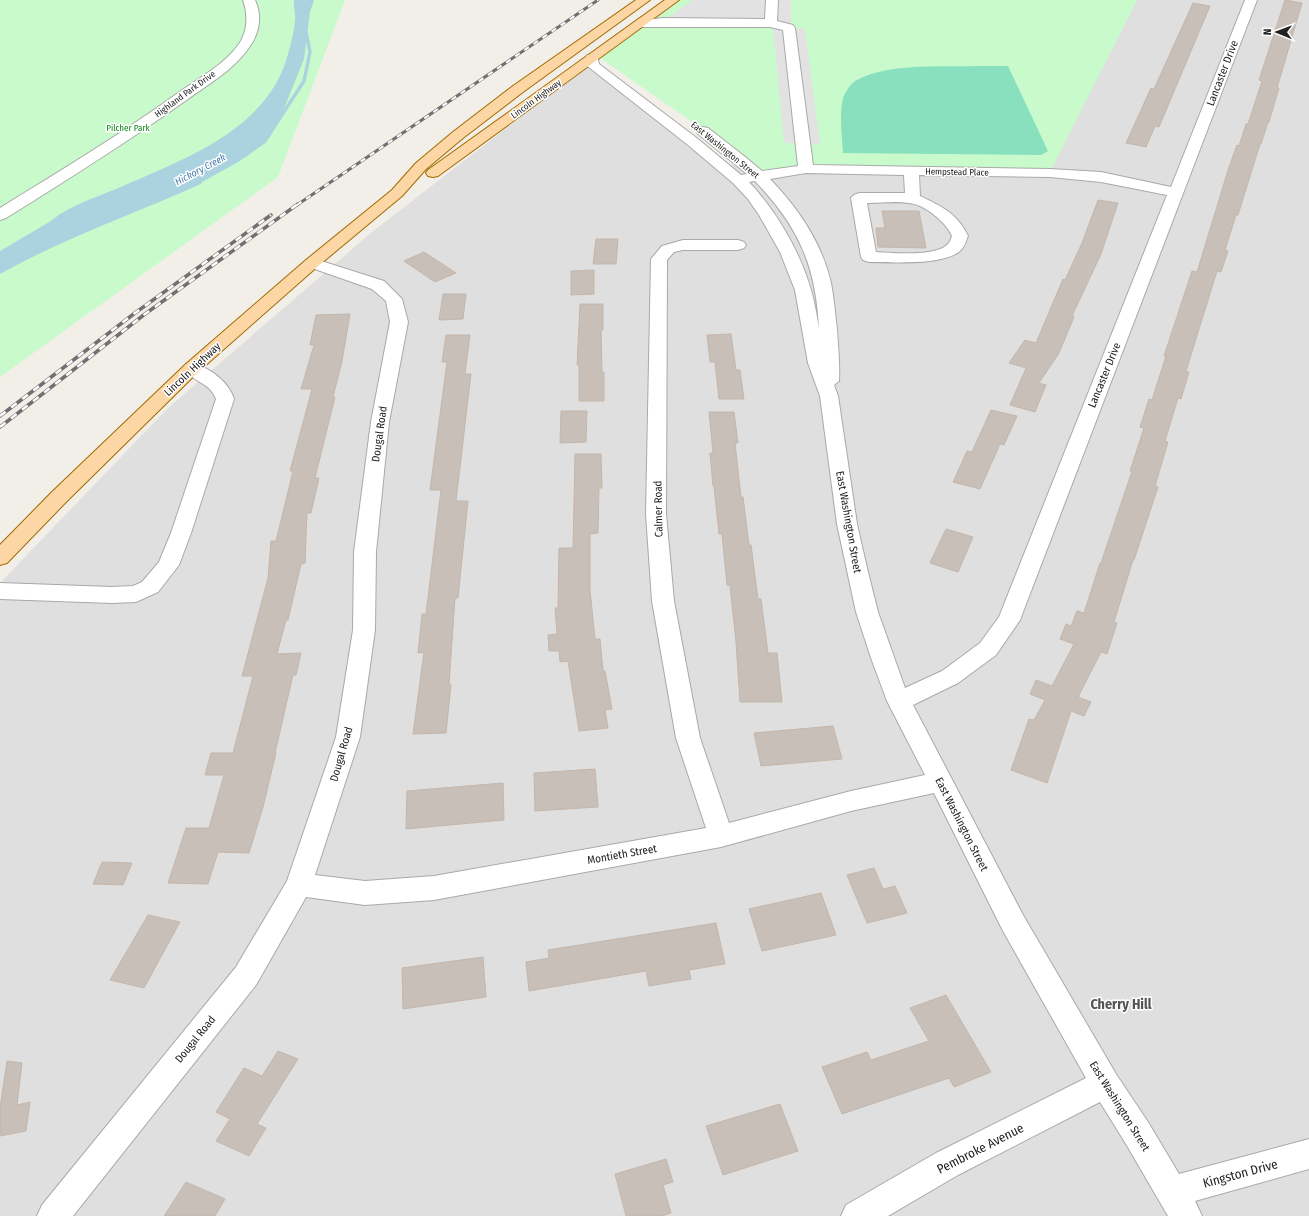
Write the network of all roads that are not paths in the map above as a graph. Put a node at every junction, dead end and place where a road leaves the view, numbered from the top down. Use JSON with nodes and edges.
{"nodes":[{"id":1,"x":249,"y":0,"type":"edge"},
{"id":2,"x":644,"y":0,"type":"edge"},
{"id":3,"x":673,"y":0,"type":"edge"},
{"id":4,"x":772,"y":0,"type":"edge"},
{"id":5,"x":1251,"y":0,"type":"edge"},
{"id":6,"x":771,"y":23,"type":"junction"},
{"id":7,"x":641,"y":24,"type":"junction"},
{"id":8,"x":571,"y":52,"type":"junction"},
{"id":9,"x":592,"y":58,"type":"junction"},
{"id":10,"x":806,"y":169,"type":"junction"},
{"id":11,"x":911,"y":171,"type":"junction"},
{"id":12,"x":758,"y":176,"type":"junction"},
{"id":13,"x":738,"y":180,"type":"junction"},
{"id":14,"x":1175,"y":192,"type":"junction"},
{"id":15,"x":397,"y":193,"type":"junction"},
{"id":16,"x":914,"y":198,"type":"junction"},
{"id":17,"x":0,"y":215,"type":"edge"},
{"id":18,"x":738,"y":245,"type":"dead end"},
{"id":19,"x":312,"y":264,"type":"junction"},
{"id":20,"x":192,"y":368,"type":"junction"},
{"id":21,"x":829,"y":396,"type":"junction"},
{"id":22,"x":0,"y":558,"type":"edge"},
{"id":23,"x":0,"y":591,"type":"edge"},
{"id":24,"x":899,"y":701,"type":"junction"},
{"id":25,"x":940,"y":782,"type":"junction"},
{"id":26,"x":721,"y":836,"type":"junction"},
{"id":27,"x":299,"y":885,"type":"junction"},
{"id":28,"x":1105,"y":1084,"type":"junction"},
{"id":29,"x":1309,"y":1154,"type":"edge"},
{"id":30,"x":1179,"y":1204,"type":"edge"},
{"id":31,"x":53,"y":1216,"type":"edge"},
{"id":32,"x":857,"y":1216,"type":"edge"}],
"edges":[{"from":1,"to":17,"type":"street","name":"Highland Park Drive"},
{"from":2,"to":8,"type":"main road","name":"Lincoln Highway"},
{"from":3,"to":7,"type":"main road","name":"Lincoln Highway"},
{"from":4,"to":6,"type":"street"},
{"from":5,"to":14,"type":"street","name":"Lancaster Drive"},
{"from":6,"to":7,"type":"street"},
{"from":6,"to":10,"type":"street"},
{"from":7,"to":9,"type":"main road","name":"Lincoln Highway"},
{"from":8,"to":9,"type":"street","name":"East Washington Street"},
{"from":8,"to":15,"type":"main road","name":"Lincoln Highway"},
{"from":9,"to":12,"type":"street","name":"East Washington Street"},
{"from":9,"to":13,"type":"street","name":"East Washington Street"},
{"from":9,"to":15,"type":"main road","name":"Lincoln Highway"},
{"from":10,"to":11,"type":"street","name":"Hempstead Place"},
{"from":10,"to":12,"type":"street","name":"Hempstead Place"},
{"from":11,"to":14,"type":"street","name":"Hempstead Place"},
{"from":11,"to":16,"type":"street"},
{"from":12,"to":13,"type":"street","name":"Hempstead Place"},
{"from":12,"to":21,"type":"street","name":"East Washington Street"},
{"from":13,"to":21,"type":"street","name":"East Washington Street"},
{"from":14,"to":24,"type":"street","name":"Lancaster Drive"},
{"from":15,"to":19,"type":"main road","name":"Lincoln Highway"},
{"from":16,"to":16,"type":"street"},
{"from":18,"to":26,"type":"street","name":"Calmer Road"},
{"from":19,"to":20,"type":"main road","name":"Lincoln Highway"},
{"from":19,"to":27,"type":"street","name":"Dougal Road"},
{"from":20,"to":22,"type":"main road","name":"Lincoln Highway"},
{"from":20,"to":23,"type":"street"},
{"from":21,"to":24,"type":"street","name":"East Washington Street"},
{"from":24,"to":25,"type":"street","name":"East Washington Street"},
{"from":25,"to":26,"type":"street","name":"Montieth Street"},
{"from":25,"to":28,"type":"street","name":"East Washington Street"},
{"from":26,"to":27,"type":"street","name":"Montieth Street"},
{"from":27,"to":31,"type":"street","name":"Dougal Road"},
{"from":28,"to":30,"type":"street","name":"East Washington Street"},
{"from":28,"to":32,"type":"street","name":"Pembroke Avenue"},
{"from":29,"to":30,"type":"street","name":"Kingston Drive"}]}
